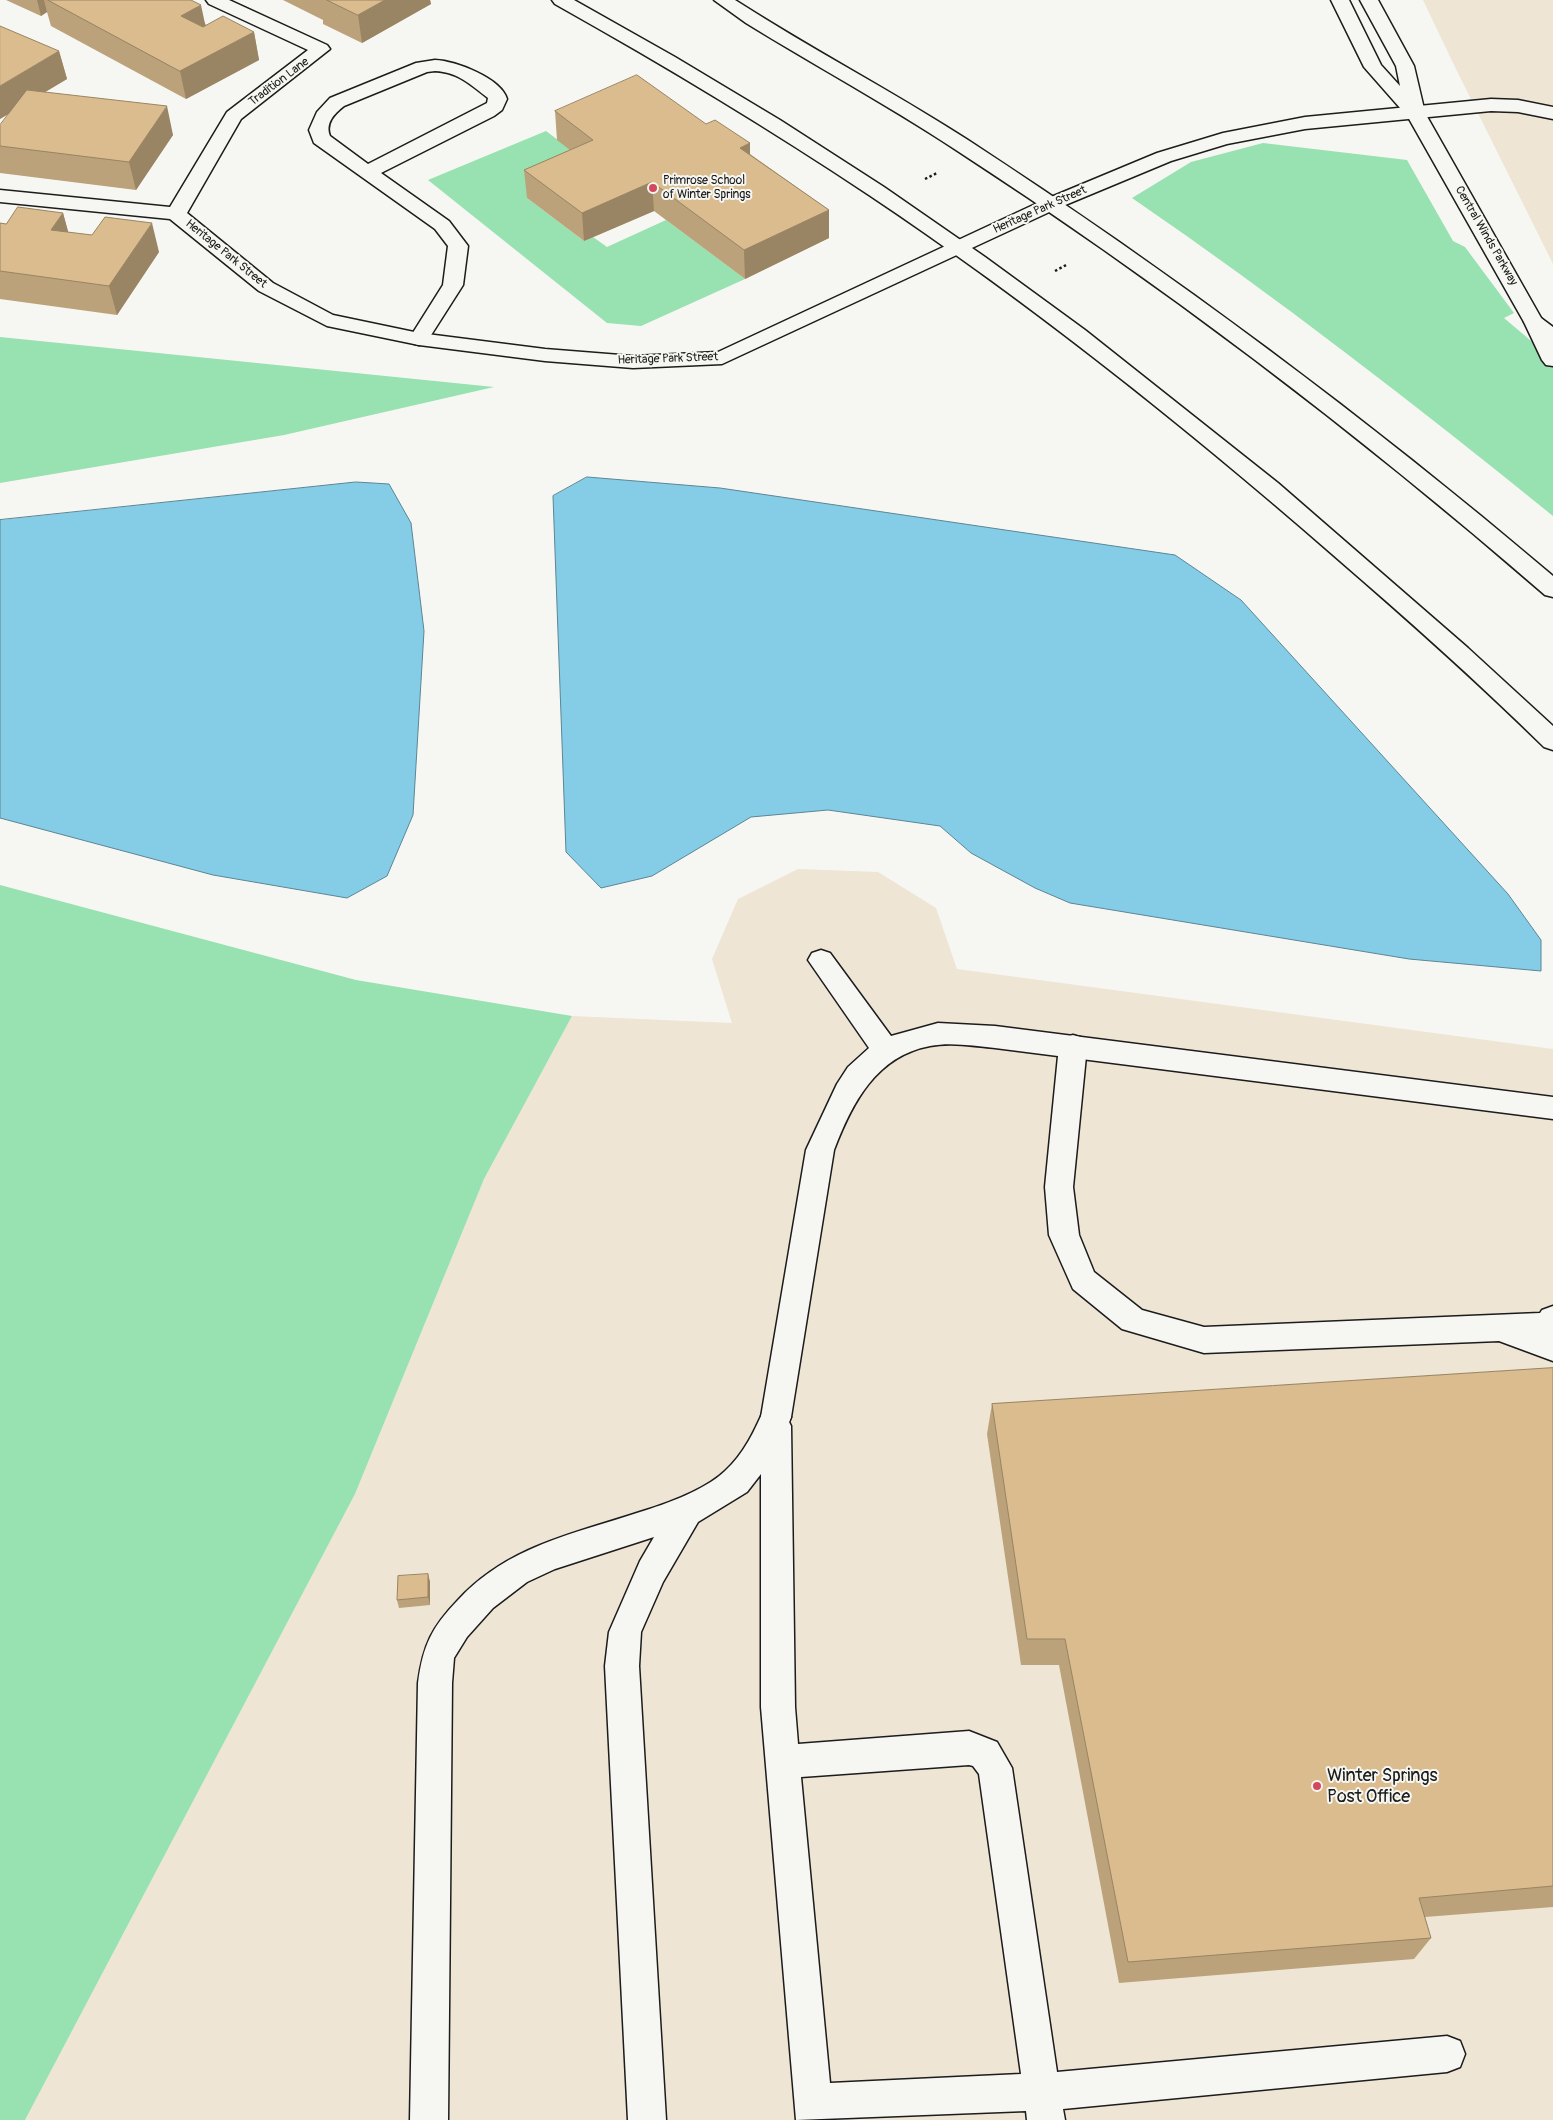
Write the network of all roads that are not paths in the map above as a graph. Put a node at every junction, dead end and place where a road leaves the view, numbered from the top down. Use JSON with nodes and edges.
{"nodes":[{"id":1,"x":215,"y":0,"type":"edge"},
{"id":2,"x":561,"y":0,"type":"edge"},
{"id":3,"x":723,"y":0,"type":"edge"},
{"id":4,"x":1340,"y":0,"type":"edge"},
{"id":5,"x":1369,"y":0,"type":"edge"},
{"id":6,"x":1553,"y":113,"type":"edge"},
{"id":7,"x":1416,"y":114,"type":"junction"},
{"id":8,"x":367,"y":172,"type":"junction"},
{"id":9,"x":0,"y":196,"type":"edge"},
{"id":10,"x":1051,"y":204,"type":"junction"},
{"id":11,"x":176,"y":214,"type":"junction"},
{"id":12,"x":959,"y":247,"type":"junction"},
{"id":13,"x":1534,"y":322,"type":"junction"},
{"id":14,"x":1553,"y":338,"type":"edge"},
{"id":15,"x":419,"y":339,"type":"junction"},
{"id":16,"x":1553,"y":360,"type":"edge"},
{"id":17,"x":1553,"y":589,"type":"edge"},
{"id":18,"x":1553,"y":741,"type":"edge"},
{"id":19,"x":821,"y":960,"type":"dead end"},
{"id":20,"x":1072,"y":1046,"type":"junction"},
{"id":21,"x":887,"y":1052,"type":"junction"},
{"id":22,"x":1553,"y":1108,"type":"edge"},
{"id":23,"x":1553,"y":1319,"type":"edge"},
{"id":24,"x":1499,"y":1327,"type":"junction"},
{"id":25,"x":1553,"y":1348,"type":"edge"},
{"id":26,"x":776,"y":1417,"type":"junction"},
{"id":27,"x":687,"y":1512,"type":"junction"},
{"id":28,"x":783,"y":1762,"type":"junction"},
{"id":29,"x":1447,"y":2054,"type":"dead end"},
{"id":30,"x":1044,"y":2106,"type":"edge"},
{"id":31,"x":814,"y":2111,"type":"edge"},
{"id":32,"x":429,"y":2120,"type":"edge"},
{"id":33,"x":648,"y":2120,"type":"edge"}],
"edges":[{"from":1,"to":11,"type":"street","name":"Tradition Lane"},
{"from":2,"to":12,"type":"street"},
{"from":3,"to":10,"type":"street"},
{"from":4,"to":7,"type":"street","name":"Central Winds Parkway"},
{"from":5,"to":7,"type":"street","name":"Central Winds Parkway"},
{"from":6,"to":7,"type":"street","name":"Heritage Park Street"},
{"from":7,"to":10,"type":"street","name":"Heritage Park Street"},
{"from":7,"to":13,"type":"street","name":"Central Winds Parkway"},
{"from":8,"to":8,"type":"street"},
{"from":8,"to":15,"type":"street"},
{"from":9,"to":11,"type":"street","name":"Heritage Park Street"},
{"from":10,"to":12,"type":"street","name":"Heritage Park Street"},
{"from":10,"to":17,"type":"street"},
{"from":11,"to":15,"type":"street","name":"Heritage Park Street"},
{"from":12,"to":15,"type":"street","name":"Heritage Park Street"},
{"from":12,"to":18,"type":"street"},
{"from":13,"to":14,"type":"street"},
{"from":13,"to":16,"type":"street","name":"Central Winds Parkway"},
{"from":19,"to":21,"type":"street"},
{"from":20,"to":21,"type":"street"},
{"from":20,"to":22,"type":"street"},
{"from":20,"to":24,"type":"street"},
{"from":21,"to":26,"type":"street"},
{"from":23,"to":24,"type":"street"},
{"from":24,"to":25,"type":"street"},
{"from":26,"to":27,"type":"street"},
{"from":26,"to":28,"type":"street"},
{"from":27,"to":32,"type":"street"},
{"from":27,"to":33,"type":"street"},
{"from":28,"to":30,"type":"street"},
{"from":28,"to":31,"type":"street"},
{"from":29,"to":30,"type":"street"},
{"from":30,"to":31,"type":"street"}]}
